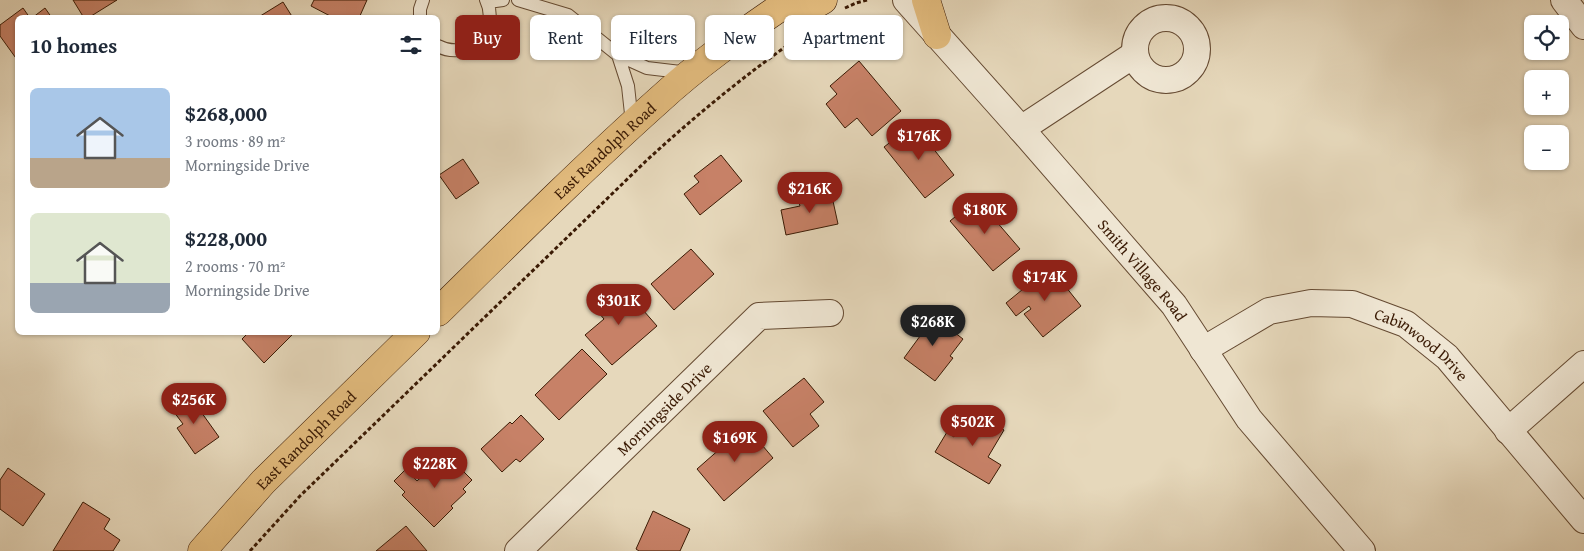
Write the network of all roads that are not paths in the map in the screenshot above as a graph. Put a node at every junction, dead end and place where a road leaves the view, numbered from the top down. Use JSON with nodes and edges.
{"nodes":[{"id":1,"x":423,"y":0,"type":"edge"},
{"id":2,"x":502,"y":0,"type":"edge"},
{"id":3,"x":518,"y":0,"type":"edge"},
{"id":4,"x":906,"y":0,"type":"edge"},
{"id":5,"x":926,"y":0,"type":"edge"},
{"id":6,"x":1564,"y":0,"type":"edge"},
{"id":7,"x":487,"y":1,"type":"edge"},
{"id":8,"x":786,"y":2,"type":"edge"},
{"id":9,"x":830,"y":6,"type":"edge"},
{"id":10,"x":420,"y":15,"type":"edge"},
{"id":11,"x":1584,"y":26,"type":"edge"},
{"id":12,"x":937,"y":35,"type":"junction"},
{"id":13,"x":440,"y":47,"type":"edge"},
{"id":14,"x":611,"y":49,"type":"edge"},
{"id":15,"x":1135,"y":54,"type":"dead end"},
{"id":16,"x":620,"y":60,"type":"edge"},
{"id":17,"x":629,"y":60,"type":"edge"},
{"id":18,"x":692,"y":73,"type":"junction"},
{"id":19,"x":632,"y":125,"type":"junction"},
{"id":20,"x":1022,"y":129,"type":"junction"},
{"id":21,"x":440,"y":310,"type":"edge"},
{"id":22,"x":830,"y":313,"type":"dead end"},
{"id":23,"x":413,"y":335,"type":"edge"},
{"id":24,"x":1203,"y":350,"type":"junction"},
{"id":25,"x":1584,"y":364,"type":"edge"},
{"id":26,"x":1508,"y":430,"type":"junction"},
{"id":27,"x":1584,"y":520,"type":"edge"},
{"id":28,"x":526,"y":548,"type":"edge"},
{"id":29,"x":202,"y":551,"type":"edge"},
{"id":30,"x":1362,"y":551,"type":"edge"}],
"edges":[{"from":1,"to":10,"type":"lane"},
{"from":2,"to":7,"type":"lane"},
{"from":3,"to":14,"type":"lane"},
{"from":4,"to":12,"type":"street","name":"Smith Village Road"},
{"from":5,"to":12,"type":"main road"},
{"from":6,"to":11,"type":"street"},
{"from":7,"to":13,"type":"lane"},
{"from":8,"to":9,"type":"main road","name":"East Randolph Road"},
{"from":8,"to":18,"type":"main road","name":"East Randolph Road"},
{"from":12,"to":20,"type":"street","name":"Smith Village Road"},
{"from":15,"to":20,"type":"street"},
{"from":16,"to":19,"type":"lane"},
{"from":17,"to":18,"type":"lane"},
{"from":18,"to":19,"type":"main road","name":"East Randolph Road"},
{"from":19,"to":21,"type":"main road","name":"East Randolph Road"},
{"from":20,"to":24,"type":"street","name":"Smith Village Road"},
{"from":22,"to":28,"type":"street","name":"Morningside Drive"},
{"from":23,"to":29,"type":"main road","name":"East Randolph Road"},
{"from":24,"to":26,"type":"street","name":"Cabinwood Drive"},
{"from":24,"to":30,"type":"street","name":"Smith Village Road"},
{"from":25,"to":26,"type":"street"},
{"from":26,"to":27,"type":"street","name":"Cabinwood Drive"}]}
